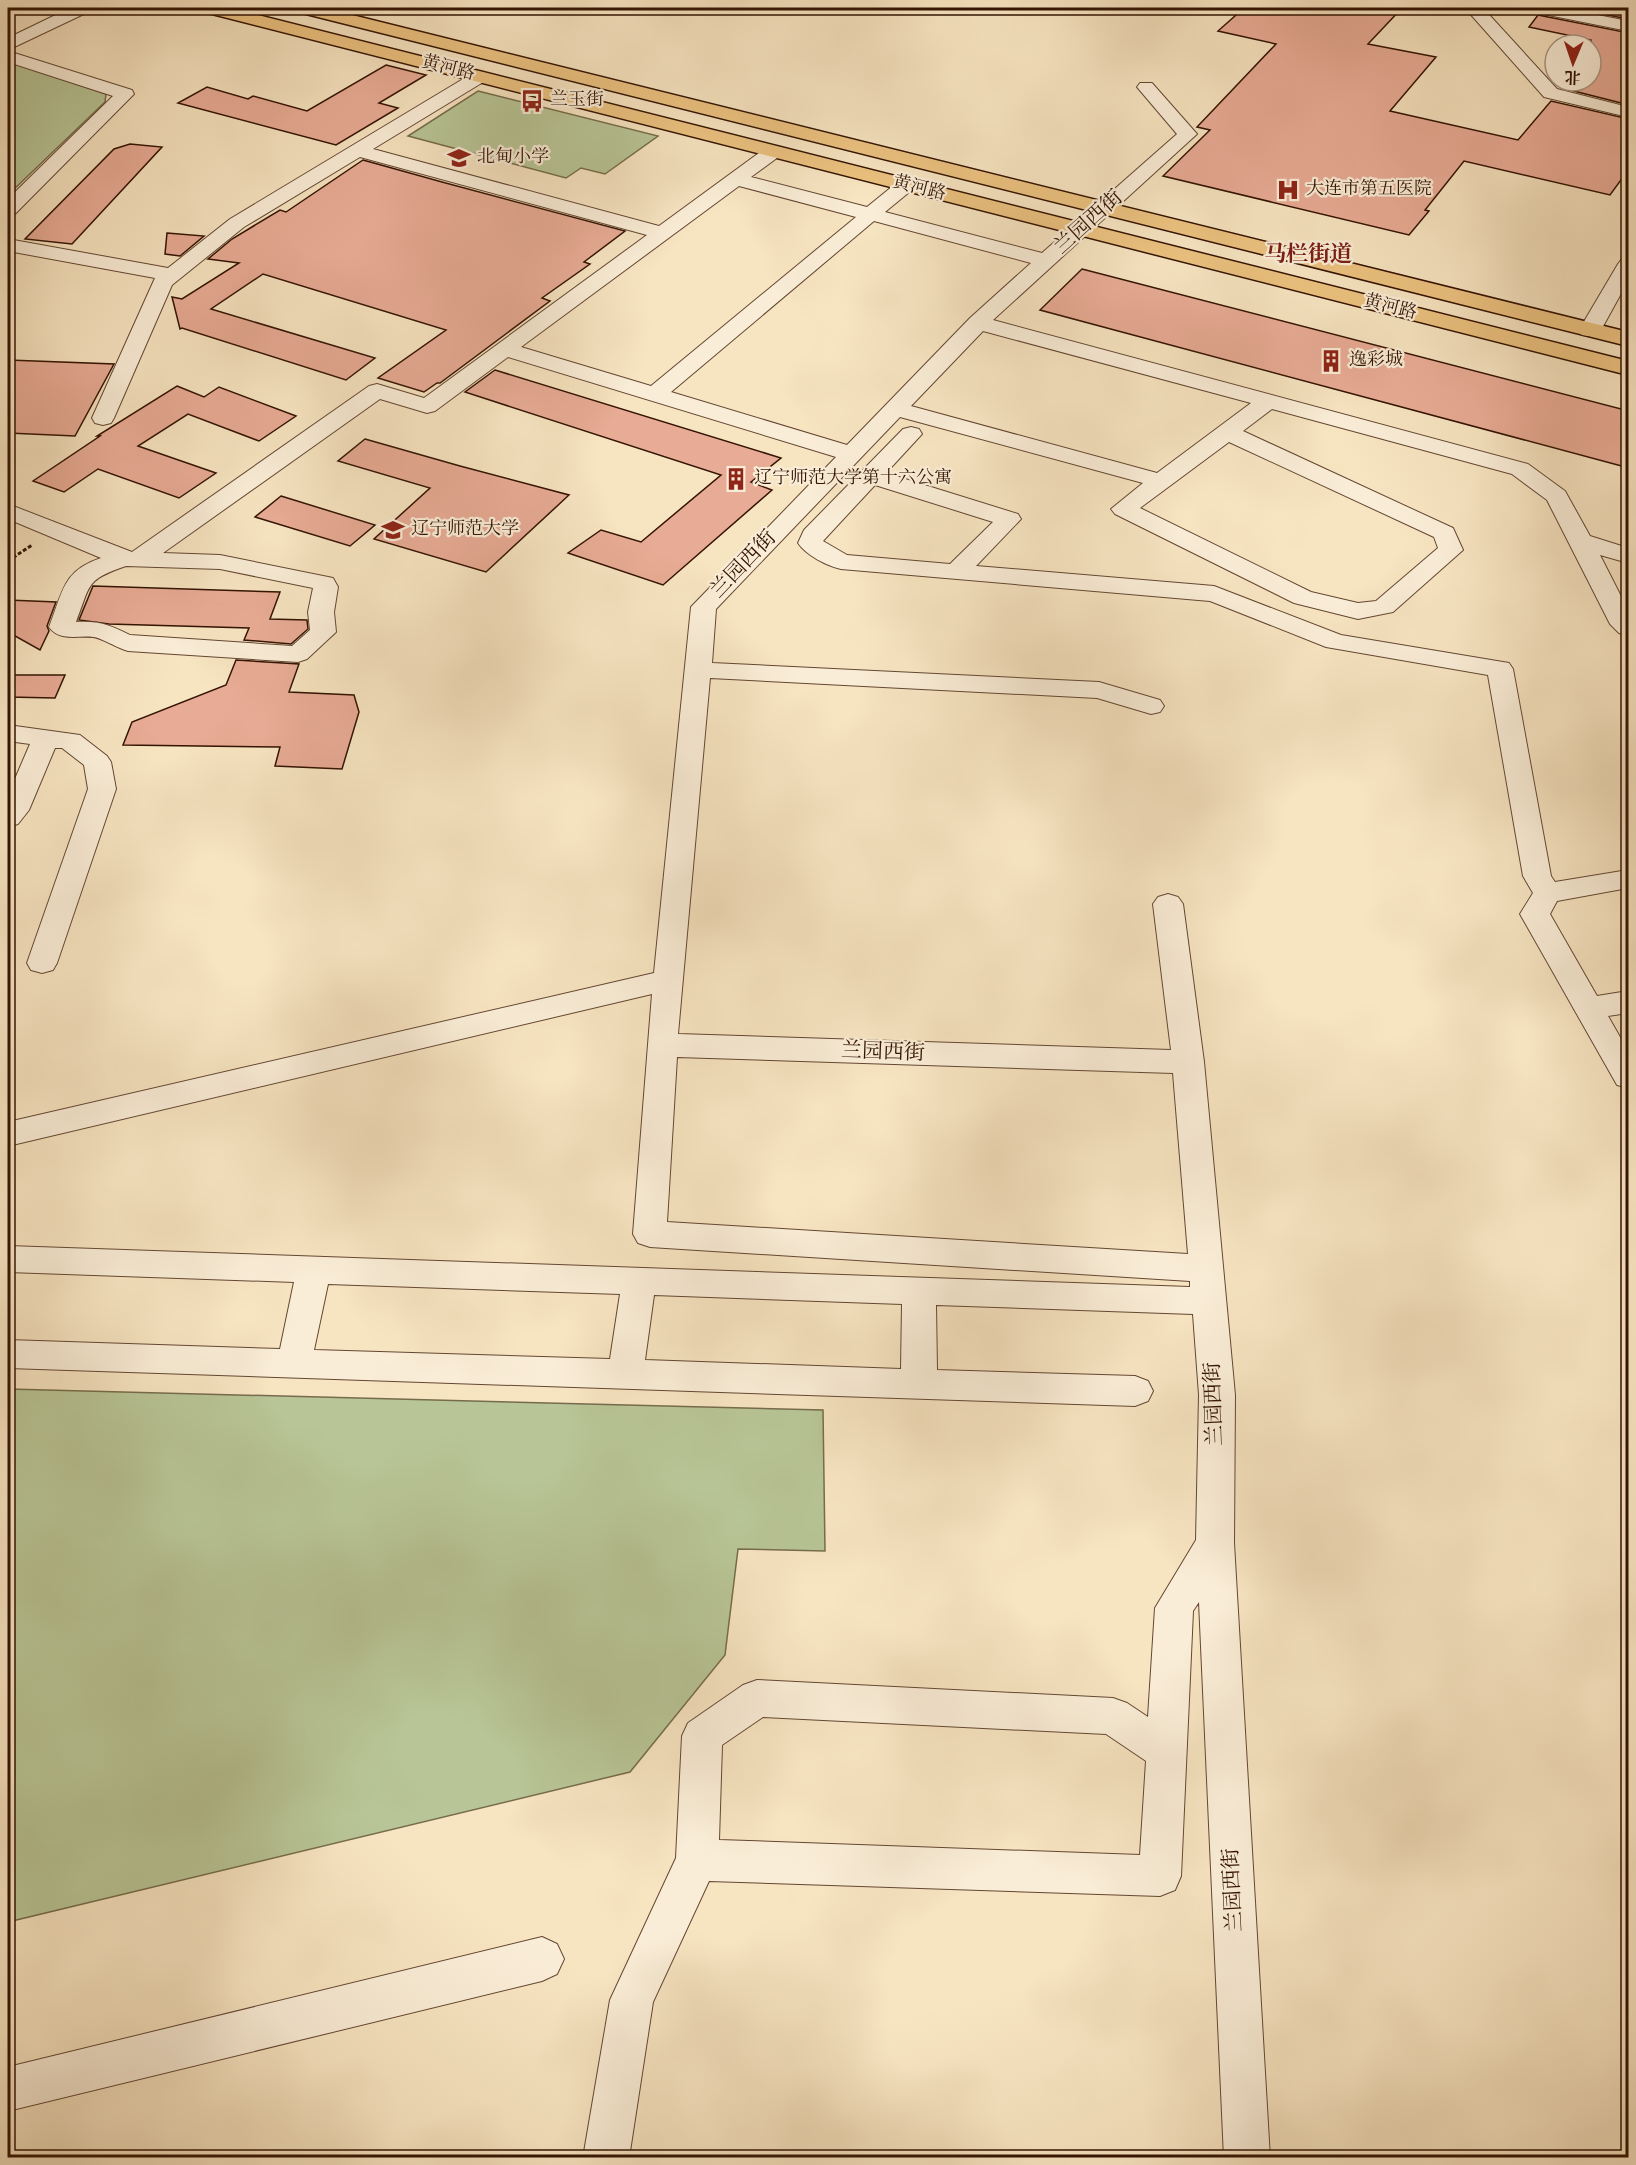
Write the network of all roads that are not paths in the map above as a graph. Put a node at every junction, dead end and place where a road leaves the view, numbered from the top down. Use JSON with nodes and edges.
{"nodes":[{"id":1,"x":82,"y":8,"type":"edge"},
{"id":2,"x":210,"y":8,"type":"edge"},
{"id":3,"x":304,"y":8,"type":"edge"},
{"id":4,"x":1474,"y":8,"type":"edge"},
{"id":5,"x":1538,"y":8,"type":"edge"},
{"id":6,"x":1629,"y":26,"type":"edge"},
{"id":7,"x":8,"y":45,"type":"edge"},
{"id":8,"x":8,"y":56,"type":"edge"},
{"id":9,"x":479,"y":77,"type":"junction"},
{"id":10,"x":1146,"y":87,"type":"dead end"},
{"id":11,"x":1629,"y":112,"type":"edge"},
{"id":12,"x":356,"y":150,"type":"junction"},
{"id":13,"x":774,"y":151,"type":"junction"},
{"id":14,"x":736,"y":179,"type":"junction"},
{"id":15,"x":906,"y":185,"type":"junction"},
{"id":16,"x":1104,"y":208,"type":"junction"},
{"id":17,"x":8,"y":210,"type":"edge"},
{"id":18,"x":872,"y":215,"type":"junction"},
{"id":19,"x":1080,"y":229,"type":"junction"},
{"id":20,"x":663,"y":233,"type":"junction"},
{"id":21,"x":8,"y":245,"type":"edge"},
{"id":22,"x":1048,"y":261,"type":"junction"},
{"id":23,"x":1629,"y":264,"type":"edge"},
{"id":24,"x":172,"y":275,"type":"junction"},
{"id":25,"x":986,"y":315,"type":"junction"},
{"id":26,"x":1590,"y":330,"type":"junction"},
{"id":27,"x":1629,"y":339,"type":"edge"},
{"id":28,"x":505,"y":349,"type":"junction"},
{"id":29,"x":1629,"y":368,"type":"edge"},
{"id":30,"x":1273,"y":392,"type":"junction"},
{"id":31,"x":655,"y":394,"type":"junction"},
{"id":32,"x":103,"y":418,"type":"dead end"},
{"id":33,"x":904,"y":421,"type":"junction"},
{"id":34,"x":1227,"y":432,"type":"junction"},
{"id":35,"x":861,"y":465,"type":"junction"},
{"id":36,"x":1161,"y":481,"type":"junction"},
{"id":37,"x":8,"y":511,"type":"edge"},
{"id":38,"x":1581,"y":541,"type":"junction"},
{"id":39,"x":1629,"y":556,"type":"edge"},
{"id":40,"x":130,"y":560,"type":"junction"},
{"id":41,"x":957,"y":572,"type":"junction"},
{"id":42,"x":1629,"y":628,"type":"edge"},
{"id":43,"x":698,"y":670,"type":"junction"},
{"id":44,"x":1151,"y":706,"type":"dead end"},
{"id":45,"x":8,"y":734,"type":"edge"},
{"id":46,"x":46,"y":738,"type":"junction"},
{"id":47,"x":8,"y":818,"type":"edge"},
{"id":48,"x":1629,"y":879,"type":"edge"},
{"id":49,"x":1547,"y":893,"type":"junction"},
{"id":50,"x":1168,"y":904,"type":"dead end"},
{"id":51,"x":42,"y":963,"type":"dead end"},
{"id":52,"x":668,"y":980,"type":"junction"},
{"id":53,"x":1629,"y":1002,"type":"edge"},
{"id":54,"x":1590,"y":1008,"type":"junction"},
{"id":55,"x":662,"y":1045,"type":"junction"},
{"id":56,"x":1188,"y":1062,"type":"junction"},
{"id":57,"x":1629,"y":1077,"type":"edge"},
{"id":58,"x":8,"y":1134,"type":"edge"},
{"id":59,"x":8,"y":1259,"type":"edge"},
{"id":60,"x":314,"y":1269,"type":"junction"},
{"id":61,"x":639,"y":1281,"type":"junction"},
{"id":62,"x":1208,"y":1285,"type":"junction"},
{"id":63,"x":919,"y":1290,"type":"junction"},
{"id":64,"x":8,"y":1354,"type":"edge"},
{"id":65,"x":294,"y":1363,"type":"junction"},
{"id":66,"x":626,"y":1374,"type":"junction"},
{"id":67,"x":919,"y":1383,"type":"junction"},
{"id":68,"x":1135,"y":1390,"type":"dead end"},
{"id":69,"x":1215,"y":1543,"type":"junction"},
{"id":70,"x":1167,"y":1752,"type":"junction"},
{"id":71,"x":697,"y":1860,"type":"junction"},
{"id":72,"x":542,"y":1959,"type":"dead end"},
{"id":73,"x":8,"y":2089,"type":"edge"},
{"id":74,"x":606,"y":2157,"type":"edge"},
{"id":75,"x":1247,"y":2157,"type":"edge"}],
"edges":[{"from":1,"to":7,"type":"street"},
{"from":2,"to":9,"type":"main road","name":"黄河路"},
{"from":3,"to":16,"type":"main road","name":"黄河路"},
{"from":4,"to":11,"type":"street"},
{"from":5,"to":6,"type":"street"},
{"from":8,"to":17,"type":"street"},
{"from":9,"to":12,"type":"street"},
{"from":9,"to":13,"type":"main road","name":"黄河路"},
{"from":10,"to":16,"type":"street","name":"兰园西街"},
{"from":12,"to":20,"type":"street"},
{"from":12,"to":24,"type":"street"},
{"from":13,"to":14,"type":"street"},
{"from":13,"to":15,"type":"main road","name":"黄河路"},
{"from":14,"to":18,"type":"street"},
{"from":14,"to":20,"type":"street"},
{"from":15,"to":18,"type":"street"},
{"from":15,"to":19,"type":"main road","name":"黄河路"},
{"from":16,"to":19,"type":"street","name":"兰园西街"},
{"from":16,"to":26,"type":"main road","name":"黄河路"},
{"from":18,"to":22,"type":"street"},
{"from":18,"to":31,"type":"street"},
{"from":19,"to":22,"type":"street","name":"兰园西街"},
{"from":19,"to":29,"type":"main road","name":"黄河路"},
{"from":20,"to":28,"type":"street"},
{"from":21,"to":24,"type":"street"},
{"from":22,"to":25,"type":"street","name":"兰园西街"},
{"from":23,"to":26,"type":"street"},
{"from":24,"to":32,"type":"street"},
{"from":25,"to":30,"type":"street"},
{"from":25,"to":33,"type":"street","name":"兰园西街"},
{"from":26,"to":27,"type":"main road","name":"黄河路"},
{"from":28,"to":31,"type":"street"},
{"from":28,"to":40,"type":"street"},
{"from":30,"to":34,"type":"street"},
{"from":30,"to":38,"type":"street"},
{"from":31,"to":35,"type":"street"},
{"from":33,"to":35,"type":"street","name":"兰园西街"},
{"from":33,"to":36,"type":"street"},
{"from":34,"to":36,"type":"street"},
{"from":34,"to":36,"type":"street"},
{"from":35,"to":41,"type":"street"},
{"from":35,"to":41,"type":"street"},
{"from":35,"to":43,"type":"street","name":"兰园西街"},
{"from":37,"to":40,"type":"street"},
{"from":38,"to":39,"type":"street"},
{"from":38,"to":42,"type":"street"},
{"from":40,"to":40,"type":"street"},
{"from":41,"to":49,"type":"street"},
{"from":43,"to":44,"type":"street"},
{"from":43,"to":52,"type":"street","name":"兰园西街"},
{"from":45,"to":46,"type":"street"},
{"from":46,"to":47,"type":"street"},
{"from":46,"to":51,"type":"street"},
{"from":48,"to":49,"type":"street"},
{"from":49,"to":54,"type":"street"},
{"from":50,"to":56,"type":"street"},
{"from":52,"to":55,"type":"street","name":"兰园西街"},
{"from":52,"to":58,"type":"street"},
{"from":53,"to":54,"type":"street"},
{"from":54,"to":57,"type":"street"},
{"from":55,"to":56,"type":"street","name":"兰园西街"},
{"from":55,"to":62,"type":"street"},
{"from":56,"to":62,"type":"street","name":"兰园西街"},
{"from":59,"to":60,"type":"street"},
{"from":60,"to":61,"type":"street"},
{"from":60,"to":65,"type":"street"},
{"from":61,"to":63,"type":"street"},
{"from":61,"to":66,"type":"street"},
{"from":62,"to":63,"type":"street"},
{"from":62,"to":69,"type":"street","name":"兰园西街"},
{"from":63,"to":67,"type":"street"},
{"from":64,"to":65,"type":"street"},
{"from":65,"to":66,"type":"street"},
{"from":66,"to":67,"type":"street"},
{"from":67,"to":68,"type":"street"},
{"from":69,"to":70,"type":"street"},
{"from":69,"to":75,"type":"street","name":"兰园西街"},
{"from":70,"to":71,"type":"street"},
{"from":70,"to":71,"type":"street"},
{"from":71,"to":74,"type":"street"},
{"from":72,"to":73,"type":"street"}]}
